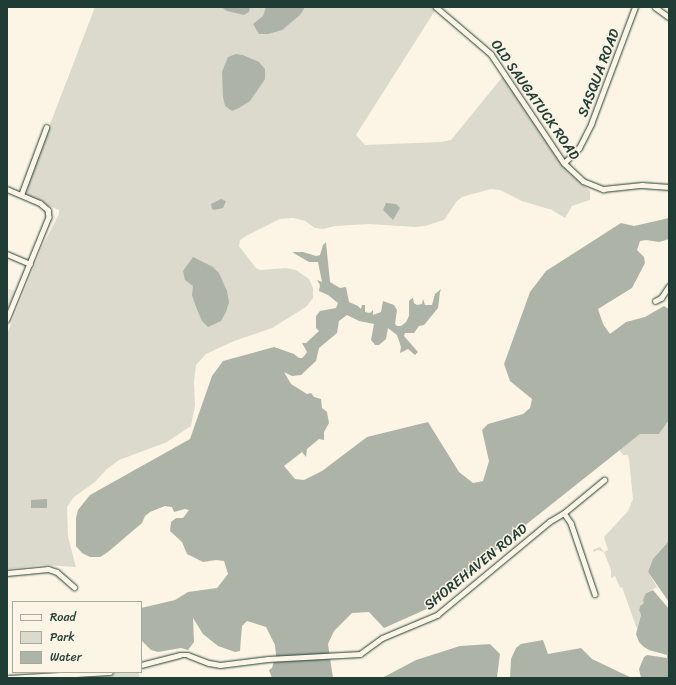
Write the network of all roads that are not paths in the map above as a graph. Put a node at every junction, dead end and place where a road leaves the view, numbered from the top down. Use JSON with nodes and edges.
{"nodes":[{"id":1,"x":436,"y":7,"type":"edge"},
{"id":2,"x":635,"y":7,"type":"edge"},
{"id":3,"x":655,"y":7,"type":"edge"},
{"id":4,"x":669,"y":17,"type":"edge"},
{"id":5,"x":46,"y":128,"type":"dead end"},
{"id":6,"x":564,"y":163,"type":"junction"},
{"id":7,"x":669,"y":187,"type":"edge"},
{"id":8,"x":7,"y":189,"type":"edge"},
{"id":9,"x":21,"y":194,"type":"junction"},
{"id":10,"x":7,"y":254,"type":"edge"},
{"id":11,"x":30,"y":264,"type":"junction"},
{"id":12,"x":669,"y":286,"type":"edge"},
{"id":13,"x":655,"y":301,"type":"dead end"},
{"id":14,"x":7,"y":320,"type":"edge"},
{"id":15,"x":604,"y":480,"type":"dead end"},
{"id":16,"x":564,"y":512,"type":"junction"},
{"id":17,"x":7,"y":573,"type":"edge"},
{"id":18,"x":74,"y":587,"type":"dead end"},
{"id":19,"x":595,"y":594,"type":"dead end"},
{"id":20,"x":142,"y":665,"type":"edge"},
{"id":21,"x":93,"y":673,"type":"edge"},
{"id":22,"x":8,"y":678,"type":"edge"}],
"edges":[{"from":1,"to":6,"type":"street","name":"OLD SAUGATUCK ROAD"},
{"from":2,"to":6,"type":"street","name":"SASQUA ROAD"},
{"from":3,"to":4,"type":"street"},
{"from":5,"to":9,"type":"street"},
{"from":6,"to":7,"type":"street","name":"OLD SAUGATUCK ROAD"},
{"from":8,"to":9,"type":"street"},
{"from":9,"to":11,"type":"street"},
{"from":10,"to":11,"type":"street"},
{"from":11,"to":14,"type":"street"},
{"from":12,"to":13,"type":"street"},
{"from":15,"to":16,"type":"street","name":"SHOREHAVEN ROAD"},
{"from":16,"to":19,"type":"street"},
{"from":16,"to":20,"type":"street","name":"SHOREHAVEN ROAD"},
{"from":17,"to":18,"type":"street"},
{"from":21,"to":22,"type":"street"}]}
